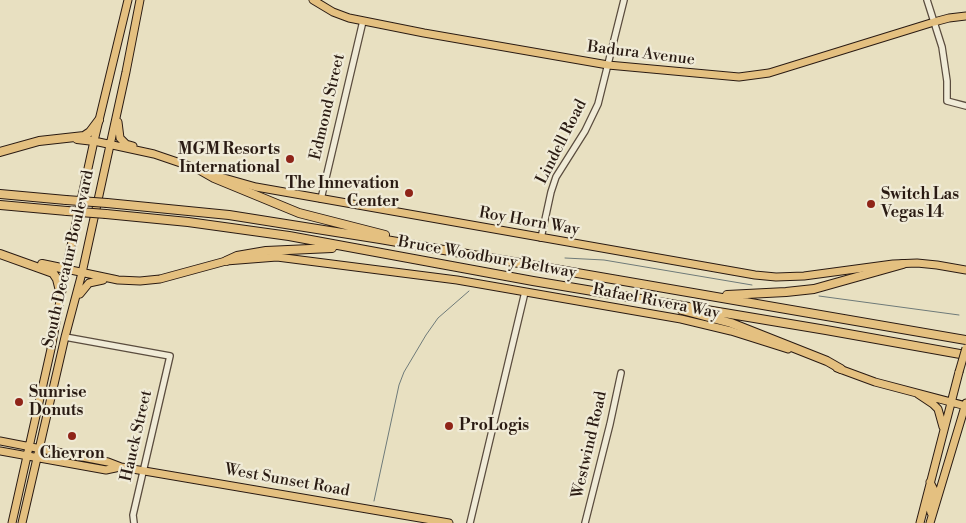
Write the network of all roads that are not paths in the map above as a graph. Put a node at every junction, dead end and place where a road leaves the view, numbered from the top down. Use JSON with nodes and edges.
{"nodes":[{"id":1,"x":128,"y":0,"type":"edge"},
{"id":2,"x":140,"y":0,"type":"edge"},
{"id":3,"x":313,"y":0,"type":"edge"},
{"id":4,"x":624,"y":0,"type":"edge"},
{"id":5,"x":927,"y":0,"type":"edge"},
{"id":6,"x":966,"y":16,"type":"edge"},
{"id":7,"x":363,"y":21,"type":"junction"},
{"id":8,"x":934,"y":22,"type":"junction"},
{"id":9,"x":608,"y":65,"type":"junction"},
{"id":10,"x":966,"y":106,"type":"edge"},
{"id":11,"x":118,"y":107,"type":"junction"},
{"id":12,"x":99,"y":120,"type":"junction"},
{"id":13,"x":68,"y":138,"type":"junction"},
{"id":14,"x":94,"y":141,"type":"junction"},
{"id":15,"x":110,"y":145,"type":"junction"},
{"id":16,"x":0,"y":152,"type":"edge"},
{"id":17,"x":154,"y":154,"type":"junction"},
{"id":18,"x":200,"y":170,"type":"junction"},
{"id":19,"x":0,"y":194,"type":"edge"},
{"id":20,"x":320,"y":199,"type":"junction"},
{"id":21,"x":0,"y":205,"type":"edge"},
{"id":22,"x":541,"y":238,"type":"junction"},
{"id":23,"x":436,"y":249,"type":"junction"},
{"id":24,"x":367,"y":250,"type":"junction"},
{"id":25,"x":0,"y":254,"type":"edge"},
{"id":26,"x":20,"y":261,"type":"junction"},
{"id":27,"x":226,"y":261,"type":"junction"},
{"id":28,"x":903,"y":264,"type":"junction"},
{"id":29,"x":66,"y":270,"type":"junction"},
{"id":30,"x":965,"y":270,"type":"edge"},
{"id":31,"x":82,"y":273,"type":"junction"},
{"id":32,"x":118,"y":280,"type":"junction"},
{"id":33,"x":525,"y":292,"type":"junction"},
{"id":34,"x":618,"y":294,"type":"junction"},
{"id":35,"x":61,"y":295,"type":"junction"},
{"id":36,"x":715,"y":296,"type":"junction"},
{"id":37,"x":73,"y":305,"type":"junction"},
{"id":38,"x":65,"y":337,"type":"junction"},
{"id":39,"x":966,"y":340,"type":"edge"},
{"id":40,"x":966,"y":348,"type":"edge"},
{"id":41,"x":966,"y":355,"type":"edge"},
{"id":42,"x":841,"y":369,"type":"junction"},
{"id":43,"x":621,"y":373,"type":"dead end"},
{"id":44,"x":913,"y":391,"type":"junction"},
{"id":45,"x":951,"y":401,"type":"junction"},
{"id":46,"x":966,"y":405,"type":"edge"},
{"id":47,"x":966,"y":422,"type":"edge"},
{"id":48,"x":943,"y":432,"type":"junction"},
{"id":49,"x":957,"y":436,"type":"junction"},
{"id":50,"x":0,"y":441,"type":"edge"},
{"id":51,"x":0,"y":446,"type":"edge"},
{"id":52,"x":0,"y":451,"type":"edge"},
{"id":53,"x":27,"y":454,"type":"junction"},
{"id":54,"x":39,"y":454,"type":"junction"},
{"id":55,"x":0,"y":456,"type":"edge"},
{"id":56,"x":143,"y":471,"type":"junction"},
{"id":57,"x":930,"y":482,"type":"junction"},
{"id":58,"x":931,"y":520,"type":"edge"},
{"id":59,"x":12,"y":523,"type":"edge"},
{"id":60,"x":22,"y":523,"type":"edge"},
{"id":61,"x":134,"y":523,"type":"edge"},
{"id":62,"x":449,"y":523,"type":"edge"},
{"id":63,"x":470,"y":523,"type":"edge"},
{"id":64,"x":585,"y":523,"type":"edge"},
{"id":65,"x":920,"y":523,"type":"edge"}],
"edges":[{"from":1,"to":12,"type":"main road","name":"South Decatur Boulevard"},
{"from":2,"to":11,"type":"main road","name":"South Decatur Boulevard"},
{"from":3,"to":7,"type":"main road","name":"Badura Avenue"},
{"from":4,"to":9,"type":"street","name":"Lindell Road"},
{"from":5,"to":8,"type":"street"},
{"from":6,"to":8,"type":"main road","name":"Badura Avenue"},
{"from":7,"to":9,"type":"main road","name":"Badura Avenue"},
{"from":7,"to":20,"type":"street","name":"Edmond Street"},
{"from":8,"to":9,"type":"main road","name":"Badura Avenue"},
{"from":8,"to":10,"type":"street"},
{"from":9,"to":22,"type":"street","name":"Lindell Road"},
{"from":11,"to":15,"type":"main road","name":"South Decatur Boulevard"},
{"from":11,"to":17,"type":"main road"},
{"from":12,"to":13,"type":"highway"},
{"from":12,"to":14,"type":"main road","name":"South Decatur Boulevard"},
{"from":13,"to":14,"type":"highway"},
{"from":13,"to":16,"type":"highway"},
{"from":14,"to":15,"type":"main road","name":"Roy Horn Way"},
{"from":14,"to":29,"type":"main road","name":"South Decatur Boulevard"},
{"from":15,"to":17,"type":"main road","name":"Roy Horn Way"},
{"from":15,"to":31,"type":"main road","name":"South Decatur Boulevard"},
{"from":17,"to":18,"type":"main road","name":"Roy Horn Way"},
{"from":18,"to":20,"type":"main road","name":"Roy Horn Way"},
{"from":18,"to":23,"type":"highway"},
{"from":19,"to":23,"type":"highway","name":"Bruce Woodbury Beltway","bridge":true},
{"from":20,"to":22,"type":"main road","name":"Roy Horn Way"},
{"from":21,"to":24,"type":"highway","name":"Bruce Woodbury Beltway","bridge":true},
{"from":22,"to":28,"type":"main road","name":"Roy Horn Way"},
{"from":23,"to":36,"type":"highway","name":"Bruce Woodbury Beltway"},
{"from":24,"to":27,"type":"highway"},
{"from":24,"to":34,"type":"highway","name":"Bruce Woodbury Beltway"},
{"from":25,"to":26,"type":"highway"},
{"from":26,"to":29,"type":"highway"},
{"from":26,"to":35,"type":"highway"},
{"from":27,"to":32,"type":"main road","name":"Rafael Rivera Way"},
{"from":27,"to":33,"type":"main road","name":"Rafael Rivera Way"},
{"from":28,"to":30,"type":"main road","name":"Roy Horn Way"},
{"from":28,"to":36,"type":"highway"},
{"from":29,"to":31,"type":"main road","name":"Rafael Rivera Way"},
{"from":29,"to":35,"type":"main road","name":"South Decatur Boulevard"},
{"from":31,"to":32,"type":"main road","name":"Rafael Rivera Way"},
{"from":31,"to":37,"type":"main road","name":"South Decatur Boulevard"},
{"from":32,"to":37,"type":"main road"},
{"from":33,"to":42,"type":"main road","name":"Rafael Rivera Way"},
{"from":33,"to":63,"type":"street"},
{"from":34,"to":41,"type":"highway","name":"Bruce Woodbury Beltway"},
{"from":34,"to":42,"type":"highway"},
{"from":35,"to":53,"type":"main road","name":"South Decatur Boulevard"},
{"from":36,"to":39,"type":"highway","name":"Bruce Woodbury Beltway"},
{"from":37,"to":38,"type":"main road","name":"South Decatur Boulevard"},
{"from":38,"to":54,"type":"main road","name":"South Decatur Boulevard"},
{"from":38,"to":56,"type":"street","name":"Hauck Street"},
{"from":40,"to":45,"type":"main road","bridge":true},
{"from":42,"to":44,"type":"main road","name":"Rafael Rivera Way"},
{"from":43,"to":64,"type":"street","name":"Westwind Road"},
{"from":44,"to":45,"type":"main road","name":"Rafael Rivera Way"},
{"from":44,"to":48,"type":"main road"},
{"from":45,"to":46,"type":"main road","name":"Rafael Rivera Way"},
{"from":45,"to":48,"type":"main road"},
{"from":46,"to":49,"type":"main road"},
{"from":47,"to":49,"type":"main road"},
{"from":48,"to":57,"type":"main road"},
{"from":49,"to":58,"type":"main road"},
{"from":50,"to":53,"type":"main road","name":"West Sunset Road"},
{"from":51,"to":53,"type":"main road"},
{"from":52,"to":53,"type":"main road","name":"West Sunset Road"},
{"from":53,"to":54,"type":"main road","name":"West Sunset Road"},
{"from":53,"to":55,"type":"main road"},
{"from":53,"to":59,"type":"main road","name":"South Decatur Boulevard"},
{"from":54,"to":56,"type":"main road","name":"West Sunset Road"},
{"from":54,"to":60,"type":"main road","name":"South Decatur Boulevard"},
{"from":56,"to":61,"type":"street","name":"Hauck Street"},
{"from":56,"to":62,"type":"main road","name":"West Sunset Road"},
{"from":57,"to":58,"type":"main road"},
{"from":57,"to":65,"type":"main road"}]}
